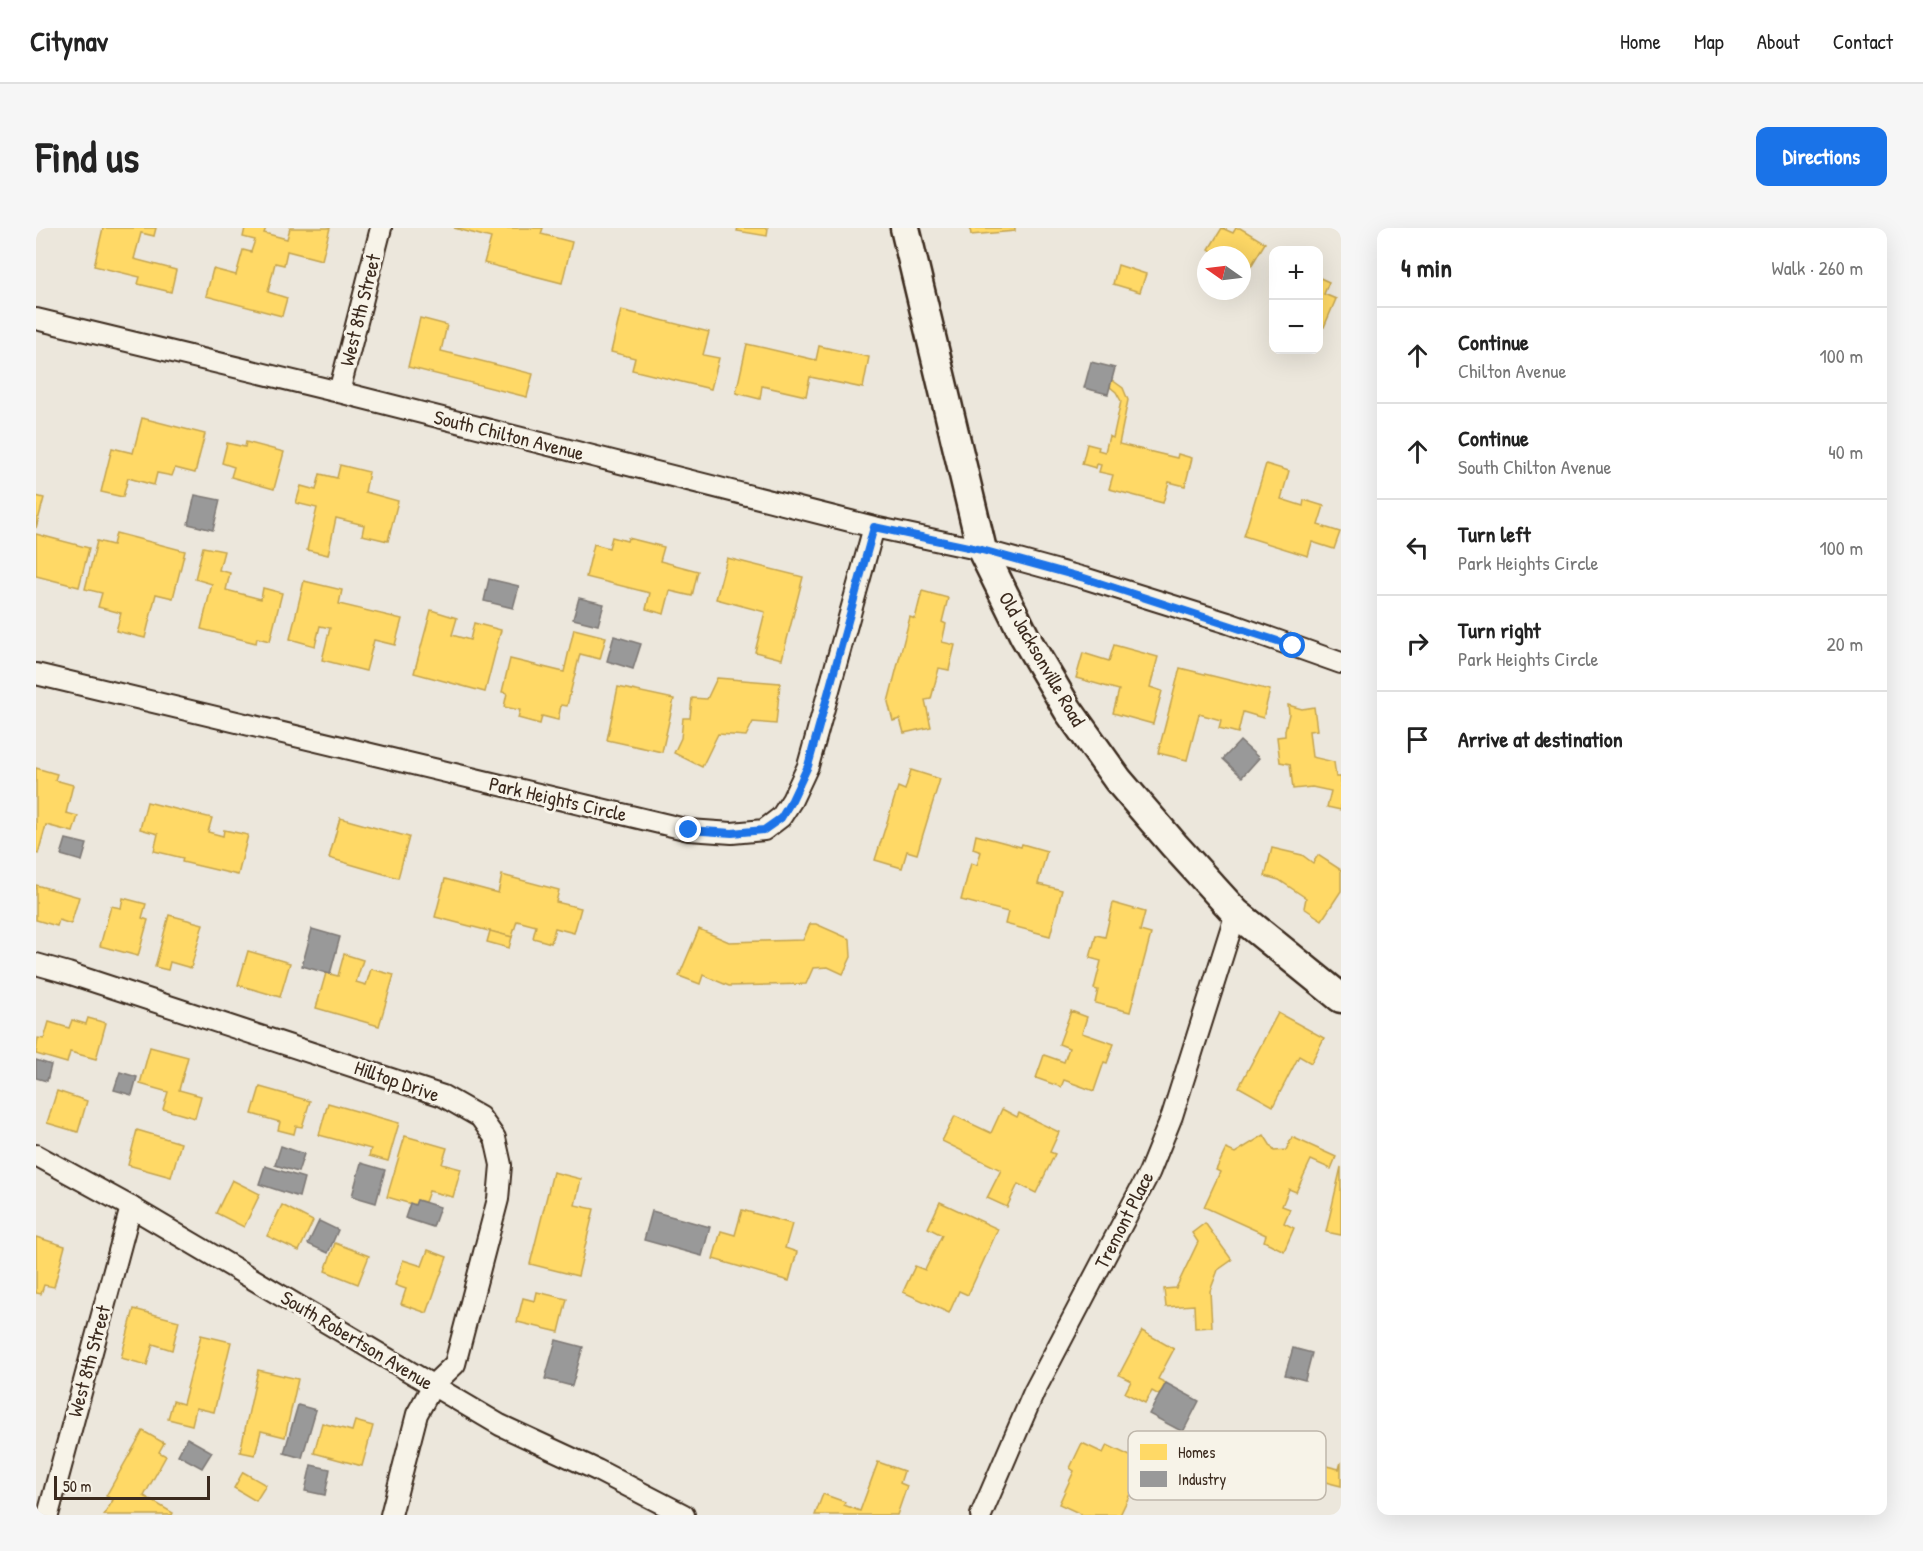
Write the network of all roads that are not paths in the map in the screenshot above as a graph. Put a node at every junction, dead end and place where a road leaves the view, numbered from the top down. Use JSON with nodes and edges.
{"nodes":[{"id":1,"x":381,"y":228,"type":"edge"},
{"id":2,"x":905,"y":228,"type":"edge"},
{"id":3,"x":36,"y":319,"type":"edge"},
{"id":4,"x":339,"y":392,"type":"junction"},
{"id":5,"x":874,"y":527,"type":"junction"},
{"id":6,"x":982,"y":550,"type":"junction"},
{"id":7,"x":1341,"y":663,"type":"edge"},
{"id":8,"x":36,"y":674,"type":"edge"},
{"id":9,"x":1236,"y":913,"type":"junction"},
{"id":10,"x":36,"y":964,"type":"edge"},
{"id":11,"x":1341,"y":998,"type":"edge"},
{"id":12,"x":36,"y":1155,"type":"edge"},
{"id":13,"x":131,"y":1207,"type":"junction"},
{"id":14,"x":433,"y":1384,"type":"junction"},
{"id":15,"x":48,"y":1515,"type":"edge"},
{"id":16,"x":390,"y":1515,"type":"edge"},
{"id":17,"x":684,"y":1515,"type":"edge"},
{"id":18,"x":981,"y":1515,"type":"edge"}],
"edges":[{"from":1,"to":4,"type":"street","name":"West 8th Street"},
{"from":2,"to":6,"type":"main road","name":"Old Jacksonville Road"},
{"from":3,"to":4,"type":"street","name":"South Chilton Avenue"},
{"from":4,"to":5,"type":"street","name":"South Chilton Avenue"},
{"from":5,"to":6,"type":"street","name":"South Chilton Avenue"},
{"from":5,"to":8,"type":"street","name":"Park Heights Circle"},
{"from":6,"to":7,"type":"street","name":"South Chilton Avenue"},
{"from":6,"to":9,"type":"main road","name":"Old Jacksonville Road"},
{"from":9,"to":11,"type":"main road","name":"Old Jacksonville Road"},
{"from":9,"to":18,"type":"street","name":"Tremont Place"},
{"from":10,"to":14,"type":"street","name":"Hilltop Drive"},
{"from":12,"to":13,"type":"street","name":"South Robertson Avenue"},
{"from":13,"to":14,"type":"street","name":"South Robertson Avenue"},
{"from":13,"to":15,"type":"street","name":"West 8th Street"},
{"from":14,"to":16,"type":"street","name":"Hilltop Drive"},
{"from":14,"to":17,"type":"street","name":"South Robertson Avenue"}]}
